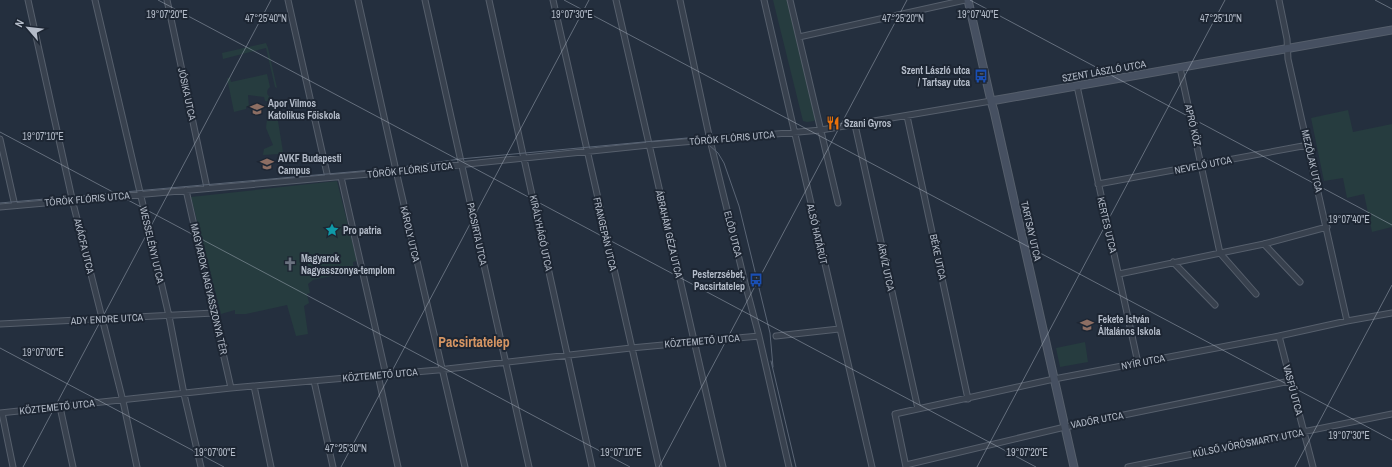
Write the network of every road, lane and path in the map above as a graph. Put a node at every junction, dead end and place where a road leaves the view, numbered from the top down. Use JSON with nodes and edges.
{"nodes":[{"id":1,"x":28,"y":0,"type":"edge"},
{"id":2,"x":95,"y":0,"type":"edge"},
{"id":3,"x":167,"y":0,"type":"edge"},
{"id":4,"x":288,"y":0,"type":"edge"},
{"id":5,"x":358,"y":0,"type":"edge"},
{"id":6,"x":425,"y":0,"type":"edge"},
{"id":7,"x":489,"y":0,"type":"edge"},
{"id":8,"x":553,"y":0,"type":"edge"},
{"id":9,"x":616,"y":0,"type":"edge"},
{"id":10,"x":680,"y":0,"type":"edge"},
{"id":11,"x":764,"y":0,"type":"edge"},
{"id":12,"x":790,"y":0,"type":"edge"},
{"id":13,"x":966,"y":0,"type":"edge"},
{"id":14,"x":1279,"y":0,"type":"edge"},
{"id":15,"x":1392,"y":30,"type":"edge"},
{"id":16,"x":799,"y":37,"type":"junction"},
{"id":17,"x":1287,"y":48,"type":"junction"},
{"id":18,"x":1180,"y":68,"type":"junction"},
{"id":19,"x":1077,"y":86,"type":"junction"},
{"id":20,"x":991,"y":101,"type":"junction"},
{"id":21,"x":907,"y":116,"type":"junction"},
{"id":22,"x":855,"y":125,"type":"junction"},
{"id":23,"x":820,"y":130,"type":"junction"},
{"id":24,"x":794,"y":132,"type":"junction"},
{"id":25,"x":0,"y":139,"type":"edge"},
{"id":26,"x":710,"y":140,"type":"junction"},
{"id":27,"x":649,"y":145,"type":"junction"},
{"id":28,"x":1308,"y":145,"type":"junction"},
{"id":29,"x":587,"y":151,"type":"junction"},
{"id":30,"x":524,"y":158,"type":"junction"},
{"id":31,"x":462,"y":164,"type":"junction"},
{"id":32,"x":1201,"y":165,"type":"junction"},
{"id":33,"x":396,"y":171,"type":"junction"},
{"id":34,"x":342,"y":176,"type":"junction"},
{"id":35,"x":328,"y":178,"type":"junction"},
{"id":36,"x":1098,"y":184,"type":"junction"},
{"id":37,"x":207,"y":188,"type":"junction"},
{"id":38,"x":186,"y":190,"type":"junction"},
{"id":39,"x":140,"y":194,"type":"junction"},
{"id":40,"x":72,"y":201,"type":"junction"},
{"id":41,"x":838,"y":203,"type":"dead end"},
{"id":42,"x":15,"y":206,"type":"junction"},
{"id":43,"x":0,"y":207,"type":"edge"},
{"id":44,"x":1327,"y":227,"type":"junction"},
{"id":45,"x":1264,"y":244,"type":"junction"},
{"id":46,"x":1220,"y":253,"type":"junction"},
{"id":47,"x":1173,"y":262,"type":"junction"},
{"id":48,"x":1119,"y":274,"type":"junction"},
{"id":49,"x":1300,"y":282,"type":"dead end"},
{"id":50,"x":1256,"y":294,"type":"dead end"},
{"id":51,"x":1215,"y":305,"type":"dead end"},
{"id":52,"x":214,"y":313,"type":"junction"},
{"id":53,"x":1392,"y":314,"type":"edge"},
{"id":54,"x":169,"y":316,"type":"junction"},
{"id":55,"x":102,"y":319,"type":"junction"},
{"id":56,"x":1347,"y":321,"type":"junction"},
{"id":57,"x":0,"y":324,"type":"edge"},
{"id":58,"x":839,"y":329,"type":"junction"},
{"id":59,"x":759,"y":336,"type":"junction"},
{"id":60,"x":776,"y":336,"type":"dead end"},
{"id":61,"x":1279,"y":336,"type":"junction"},
{"id":62,"x":694,"y":342,"type":"junction"},
{"id":63,"x":631,"y":348,"type":"junction"},
{"id":64,"x":567,"y":355,"type":"junction"},
{"id":65,"x":505,"y":362,"type":"junction"},
{"id":66,"x":1138,"y":363,"type":"junction"},
{"id":67,"x":442,"y":369,"type":"junction"},
{"id":68,"x":378,"y":375,"type":"junction"},
{"id":69,"x":386,"y":375,"type":"junction"},
{"id":70,"x":1054,"y":379,"type":"junction"},
{"id":71,"x":314,"y":381,"type":"junction"},
{"id":72,"x":1290,"y":381,"type":"junction"},
{"id":73,"x":254,"y":386,"type":"junction"},
{"id":74,"x":231,"y":388,"type":"junction"},
{"id":75,"x":184,"y":394,"type":"junction"},
{"id":76,"x":968,"y":399,"type":"junction"},
{"id":77,"x":123,"y":401,"type":"junction"},
{"id":78,"x":60,"y":407,"type":"junction"},
{"id":79,"x":918,"y":409,"type":"junction"},
{"id":80,"x":1,"y":413,"type":"edge"},
{"id":81,"x":1392,"y":414,"type":"edge"},
{"id":82,"x":1065,"y":427,"type":"junction"},
{"id":83,"x":1304,"y":432,"type":"junction"},
{"id":84,"x":906,"y":466,"type":"edge"},
{"id":85,"x":13,"y":467,"type":"edge"},
{"id":86,"x":73,"y":467,"type":"edge"},
{"id":87,"x":137,"y":467,"type":"edge"},
{"id":88,"x":200,"y":467,"type":"edge"},
{"id":89,"x":271,"y":467,"type":"edge"},
{"id":90,"x":333,"y":467,"type":"edge"},
{"id":91,"x":398,"y":467,"type":"edge"},
{"id":92,"x":465,"y":467,"type":"edge"},
{"id":93,"x":529,"y":467,"type":"edge"},
{"id":94,"x":592,"y":467,"type":"edge"},
{"id":95,"x":659,"y":467,"type":"edge"},
{"id":96,"x":723,"y":467,"type":"edge"},
{"id":97,"x":789,"y":467,"type":"edge"},
{"id":98,"x":872,"y":467,"type":"edge"},
{"id":99,"x":1074,"y":467,"type":"edge"},
{"id":100,"x":1128,"y":467,"type":"edge"},
{"id":101,"x":1313,"y":467,"type":"edge"}],
"edges":[{"from":1,"to":40,"type":"street","name":"AKÁCFA UTCA"},
{"from":2,"to":39,"type":"street","name":"WESSELÉNYI UTCA"},
{"from":3,"to":37,"type":"street","name":"JÓSIKA UTCA"},
{"from":4,"to":35,"type":"street"},
{"from":5,"to":33,"type":"street","name":"KÁROLY UTCA"},
{"from":6,"to":31,"type":"street","name":"PACSIRTA UTCA"},
{"from":7,"to":30,"type":"street","name":"KIRÁLYHÁGÓ UTCA"},
{"from":8,"to":29,"type":"street","name":"FRANGEPÁN UTCA"},
{"from":9,"to":27,"type":"street","name":"ÁBRAHÁM GÉZA UTCA"},
{"from":10,"to":26,"type":"street","name":"ELŐD UTCA"},
{"from":11,"to":24,"type":"street","name":"ALSÓ HATÁRÚT"},
{"from":12,"to":16,"type":"street"},
{"from":13,"to":16,"type":"street"},
{"from":13,"to":20,"type":"street","name":"TARTSAY UTCA"},
{"from":14,"to":17,"type":"street","name":"MEZŐLAK UTCA"},
{"from":15,"to":17,"type":"street","name":"SZENT LÁSZLÓ UTCA"},
{"from":16,"to":23,"type":"street"},
{"from":17,"to":18,"type":"street","name":"SZENT LÁSZLÓ UTCA"},
{"from":17,"to":28,"type":"street","name":"MEZŐLAK UTCA"},
{"from":18,"to":19,"type":"street","name":"SZENT LÁSZLÓ UTCA"},
{"from":18,"to":32,"type":"street","name":"APRÓ KÖZ"},
{"from":19,"to":20,"type":"street","name":"SZENT LÁSZLÓ UTCA"},
{"from":19,"to":36,"type":"street","name":"KERTES UTCA"},
{"from":20,"to":21,"type":"street","name":"SZENT LÁSZLÓ UTCA"},
{"from":20,"to":70,"type":"street","name":"TARTSAY UTCA"},
{"from":21,"to":22,"type":"street","name":"SZENT LÁSZLÓ UTCA"},
{"from":21,"to":76,"type":"street","name":"BÉKE UTCA"},
{"from":22,"to":23,"type":"street","name":"SZENT LÁSZLÓ UTCA"},
{"from":22,"to":79,"type":"street","name":"ÁRVÍZ UTCA"},
{"from":23,"to":24,"type":"street","name":"TÖRÖK FLÓRIS UTCA"},
{"from":23,"to":41,"type":"street"},
{"from":24,"to":26,"type":"street","name":"TÖRÖK FLÓRIS UTCA"},
{"from":24,"to":58,"type":"street","name":"ALSÓ HATÁRÚT"},
{"from":25,"to":42,"type":"street"},
{"from":26,"to":27,"type":"street","name":"TÖRÖK FLÓRIS UTCA"},
{"from":26,"to":59,"type":"street","name":"ELŐD UTCA"},
{"from":27,"to":29,"type":"street","name":"TÖRÖK FLÓRIS UTCA"},
{"from":27,"to":62,"type":"street","name":"ÁBRAHÁM GÉZA UTCA"},
{"from":28,"to":32,"type":"street","name":"NEVELŐ UTCA"},
{"from":28,"to":44,"type":"street","name":"MEZŐLAK UTCA"},
{"from":29,"to":30,"type":"street","name":"TÖRÖK FLÓRIS UTCA"},
{"from":29,"to":63,"type":"street","name":"FRANGEPÁN UTCA"},
{"from":30,"to":31,"type":"street","name":"TÖRÖK FLÓRIS UTCA"},
{"from":30,"to":64,"type":"street","name":"KIRÁLYHÁGÓ UTCA"},
{"from":31,"to":33,"type":"street","name":"TÖRÖK FLÓRIS UTCA"},
{"from":31,"to":65,"type":"street","name":"PACSIRTA UTCA"},
{"from":32,"to":36,"type":"street","name":"NEVELŐ UTCA"},
{"from":32,"to":46,"type":"street","name":"APRÓ KÖZ"},
{"from":33,"to":34,"type":"street","name":"TÖRÖK FLÓRIS UTCA"},
{"from":33,"to":67,"type":"street","name":"KÁROLY UTCA"},
{"from":34,"to":35,"type":"street","name":"TÖRÖK FLÓRIS UTCA"},
{"from":34,"to":69,"type":"street"},
{"from":35,"to":37,"type":"street","name":"TÖRÖK FLÓRIS UTCA"},
{"from":36,"to":48,"type":"street","name":"KERTES UTCA"},
{"from":37,"to":38,"type":"street","name":"TÖRÖK FLÓRIS UTCA"},
{"from":38,"to":39,"type":"street","name":"TÖRÖK FLÓRIS UTCA"},
{"from":38,"to":52,"type":"street","name":"MAGYAROK NAGYASSZONYA TÉR"},
{"from":39,"to":40,"type":"street","name":"TÖRÖK FLÓRIS UTCA"},
{"from":39,"to":54,"type":"street","name":"WESSELÉNYI UTCA"},
{"from":40,"to":42,"type":"street","name":"TÖRÖK FLÓRIS UTCA"},
{"from":40,"to":55,"type":"street","name":"AKÁCFA UTCA"},
{"from":42,"to":43,"type":"street","name":"TÖRÖK FLÓRIS UTCA"},
{"from":44,"to":45,"type":"street"},
{"from":44,"to":56,"type":"street","name":"MEZŐLAK UTCA"},
{"from":45,"to":46,"type":"street"},
{"from":45,"to":49,"type":"street"},
{"from":46,"to":47,"type":"street"},
{"from":46,"to":50,"type":"street"},
{"from":47,"to":48,"type":"street"},
{"from":47,"to":51,"type":"street"},
{"from":48,"to":66,"type":"street","name":"KERTES UTCA"},
{"from":52,"to":54,"type":"street","name":"ADY ENDRE UTCA"},
{"from":52,"to":74,"type":"street","name":"MAGYAROK NAGYASSZONYA TÉR"},
{"from":53,"to":56,"type":"street","name":"NYÍR UTCA"},
{"from":54,"to":55,"type":"street","name":"ADY ENDRE UTCA"},
{"from":54,"to":75,"type":"street","name":"WESSELÉNYI UTCA"},
{"from":55,"to":57,"type":"street","name":"ADY ENDRE UTCA"},
{"from":55,"to":77,"type":"street","name":"AKÁCFA UTCA"},
{"from":56,"to":61,"type":"street","name":"NYÍR UTCA"},
{"from":58,"to":60,"type":"street"},
{"from":58,"to":98,"type":"street","name":"ALSÓ HATÁRÚT"},
{"from":59,"to":62,"type":"street","name":"KÖZTEMETŐ UTCA"},
{"from":59,"to":97,"type":"street","name":"ELŐD UTCA"},
{"from":61,"to":66,"type":"street","name":"NYÍR UTCA"},
{"from":61,"to":72,"type":"street","name":"VASFŰ UTCA"},
{"from":62,"to":63,"type":"street","name":"KÖZTEMETŐ UTCA"},
{"from":62,"to":96,"type":"street","name":"ÁBRAHÁM GÉZA UTCA"},
{"from":63,"to":64,"type":"street","name":"KÖZTEMETŐ UTCA"},
{"from":63,"to":95,"type":"street","name":"FRANGEPÁN UTCA"},
{"from":64,"to":65,"type":"street","name":"KÖZTEMETŐ UTCA"},
{"from":64,"to":94,"type":"street","name":"KIRÁLYHÁGÓ UTCA"},
{"from":65,"to":67,"type":"street","name":"KÖZTEMETŐ UTCA"},
{"from":65,"to":93,"type":"street","name":"PACSIRTA UTCA"},
{"from":66,"to":70,"type":"street","name":"NYÍR UTCA"},
{"from":67,"to":69,"type":"street","name":"KÖZTEMETŐ UTCA"},
{"from":67,"to":92,"type":"street","name":"KÁROLY UTCA"},
{"from":68,"to":69,"type":"street","name":"KÖZTEMETŐ UTCA"},
{"from":68,"to":71,"type":"street","name":"KÖZTEMETŐ UTCA"},
{"from":68,"to":91,"type":"street"},
{"from":70,"to":76,"type":"street","name":"NYÍR UTCA"},
{"from":70,"to":82,"type":"street","name":"TARTSAY UTCA"},
{"from":71,"to":73,"type":"street","name":"KÖZTEMETŐ UTCA"},
{"from":71,"to":90,"type":"street"},
{"from":72,"to":82,"type":"street","name":"VADŐR UTCA"},
{"from":72,"to":83,"type":"street","name":"VASFŰ UTCA"},
{"from":73,"to":74,"type":"street","name":"KÖZTEMETŐ UTCA"},
{"from":73,"to":89,"type":"street"},
{"from":74,"to":75,"type":"street","name":"KÖZTEMETŐ UTCA"},
{"from":75,"to":77,"type":"street","name":"KÖZTEMETŐ UTCA"},
{"from":75,"to":88,"type":"street","name":"WESSELÉNYI UTCA"},
{"from":76,"to":79,"type":"street","name":"NYÍR UTCA"},
{"from":77,"to":78,"type":"street","name":"KÖZTEMETŐ UTCA"},
{"from":77,"to":87,"type":"street","name":"AKÁCFA UTCA"},
{"from":78,"to":80,"type":"street","name":"KÖZTEMETŐ UTCA"},
{"from":78,"to":86,"type":"street"},
{"from":79,"to":84,"type":"street","name":"NYÍR UTCA"},
{"from":80,"to":85,"type":"street"},
{"from":81,"to":83,"type":"street","name":"KÜLSŐ VÖRÖSMARTY UTCA"},
{"from":82,"to":84,"type":"street","name":"VADŐR UTCA"},
{"from":82,"to":99,"type":"street","name":"TARTSAY UTCA"},
{"from":83,"to":100,"type":"street","name":"KÜLSŐ VÖRÖSMARTY UTCA"},
{"from":83,"to":101,"type":"street","name":"VASFŰ UTCA"}]}
